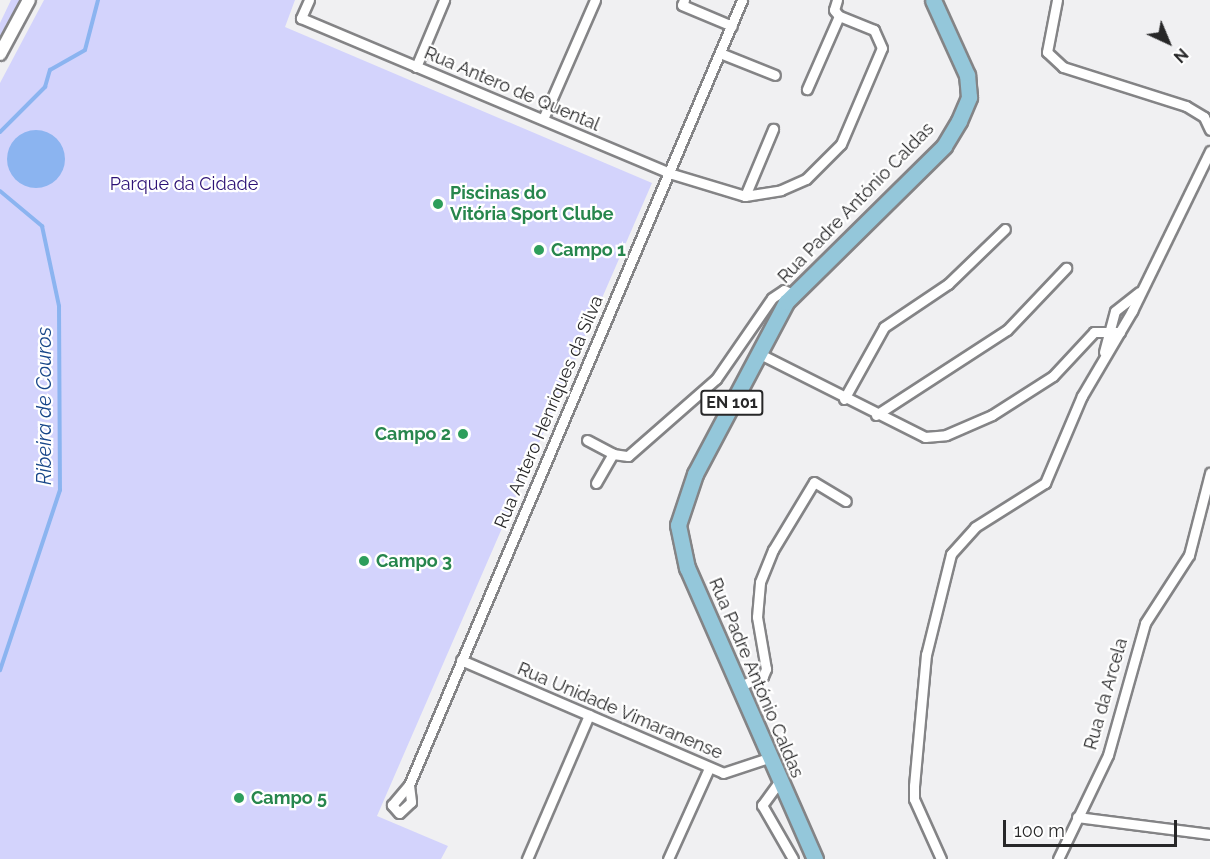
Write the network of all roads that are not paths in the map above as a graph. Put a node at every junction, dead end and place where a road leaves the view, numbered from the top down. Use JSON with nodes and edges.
{"nodes":[{"id":1,"x":28,"y":0,"type":"edge"},
{"id":2,"x":309,"y":0,"type":"edge"},
{"id":3,"x":444,"y":0,"type":"edge"},
{"id":4,"x":596,"y":0,"type":"edge"},
{"id":5,"x":684,"y":0,"type":"edge"},
{"id":6,"x":742,"y":0,"type":"edge"},
{"id":7,"x":837,"y":0,"type":"edge"},
{"id":8,"x":933,"y":0,"type":"edge"},
{"id":9,"x":1057,"y":0,"type":"edge"},
{"id":10,"x":839,"y":16,"type":"junction"},
{"id":11,"x":732,"y":26,"type":"junction"},
{"id":12,"x":720,"y":52,"type":"junction"},
{"id":13,"x":0,"y":54,"type":"edge"},
{"id":14,"x":416,"y":67,"type":"junction"},
{"id":15,"x":775,"y":75,"type":"dead end"},
{"id":16,"x":807,"y":89,"type":"dead end"},
{"id":17,"x":543,"y":119,"type":"junction"},
{"id":18,"x":773,"y":129,"type":"dead end"},
{"id":19,"x":1210,"y":130,"type":"edge"},
{"id":20,"x":1210,"y":150,"type":"edge"},
{"id":21,"x":669,"y":173,"type":"junction"},
{"id":22,"x":745,"y":196,"type":"junction"},
{"id":23,"x":1005,"y":228,"type":"dead end"},
{"id":24,"x":1066,"y":268,"type":"dead end"},
{"id":25,"x":1140,"y":292,"type":"junction"},
{"id":26,"x":794,"y":294,"type":"junction"},
{"id":27,"x":1108,"y":331,"type":"junction"},
{"id":28,"x":1120,"y":332,"type":"junction"},
{"id":29,"x":758,"y":353,"type":"junction"},
{"id":30,"x":1104,"y":355,"type":"junction"},
{"id":31,"x":844,"y":399,"type":"junction"},
{"id":32,"x":876,"y":415,"type":"junction"},
{"id":33,"x":587,"y":440,"type":"dead end"},
{"id":34,"x":613,"y":454,"type":"junction"},
{"id":35,"x":1210,"y":473,"type":"edge"},
{"id":36,"x":596,"y":483,"type":"dead end"},
{"id":37,"x":846,"y":501,"type":"dead end"},
{"id":38,"x":461,"y":660,"type":"junction"},
{"id":39,"x":740,"y":686,"type":"junction"},
{"id":40,"x":589,"y":715,"type":"junction"},
{"id":41,"x":768,"y":758,"type":"junction"},
{"id":42,"x":709,"y":768,"type":"junction"},
{"id":43,"x":779,"y":783,"type":"junction"},
{"id":44,"x":409,"y":785,"type":"dead end"},
{"id":45,"x":1077,"y":817,"type":"junction"},
{"id":46,"x":1210,"y":834,"type":"edge"},
{"id":47,"x":527,"y":859,"type":"edge"},
{"id":48,"x":668,"y":859,"type":"edge"},
{"id":49,"x":793,"y":859,"type":"edge"},
{"id":50,"x":815,"y":859,"type":"edge"},
{"id":51,"x":941,"y":859,"type":"edge"},
{"id":52,"x":1058,"y":859,"type":"edge"}],
"edges":[{"from":1,"to":13,"type":"street"},
{"from":2,"to":14,"type":"street","name":"Rua Antero de Quental"},
{"from":3,"to":14,"type":"street"},
{"from":4,"to":17,"type":"street"},
{"from":5,"to":11,"type":"street"},
{"from":6,"to":11,"type":"street","name":"Rua Antero Henriques da Silva"},
{"from":7,"to":10,"type":"street"},
{"from":8,"to":26,"type":"main road","name":"Rua Padre António Caldas","number":"EN 101"},
{"from":9,"to":19,"type":"street"},
{"from":10,"to":16,"type":"street"},
{"from":10,"to":22,"type":"street"},
{"from":11,"to":12,"type":"street","name":"Rua Antero Henriques da Silva"},
{"from":12,"to":15,"type":"street"},
{"from":12,"to":21,"type":"street","name":"Rua Antero Henriques da Silva"},
{"from":14,"to":17,"type":"street","name":"Rua Antero de Quental"},
{"from":17,"to":21,"type":"street","name":"Rua Antero de Quental"},
{"from":18,"to":22,"type":"street"},
{"from":20,"to":25,"type":"street"},
{"from":21,"to":22,"type":"street","name":"Rua Antero de Quental"},
{"from":21,"to":38,"type":"street","name":"Rua Antero Henriques da Silva"},
{"from":23,"to":31,"type":"street"},
{"from":24,"to":32,"type":"street"},
{"from":25,"to":27,"type":"street"},
{"from":25,"to":28,"type":"street"},
{"from":26,"to":29,"type":"main road","name":"Rua Padre António Caldas","number":"EN 101"},
{"from":26,"to":34,"type":"street"},
{"from":27,"to":28,"type":"street"},
{"from":27,"to":30,"type":"street"},
{"from":27,"to":32,"type":"street"},
{"from":28,"to":30,"type":"street"},
{"from":29,"to":31,"type":"street"},
{"from":29,"to":39,"type":"main road","name":"Rua Padre António Caldas","number":"EN 101"},
{"from":30,"to":51,"type":"street"},
{"from":31,"to":32,"type":"street"},
{"from":33,"to":34,"type":"street"},
{"from":34,"to":36,"type":"street"},
{"from":35,"to":45,"type":"street","name":"Rua da Arcela"},
{"from":37,"to":39,"type":"street"},
{"from":38,"to":40,"type":"street","name":"Rua Unidade Vimaranense"},
{"from":38,"to":44,"type":"street","name":"Rua Antero Henriques da Silva"},
{"from":39,"to":41,"type":"main road","name":"Rua Padre António Caldas","number":"EN 101"},
{"from":40,"to":42,"type":"street","name":"Rua Unidade Vimaranense"},
{"from":40,"to":47,"type":"street"},
{"from":41,"to":42,"type":"street","name":"Rua Unidade Vimaranense"},
{"from":41,"to":43,"type":"main road","name":"Rua Padre António Caldas","number":"EN 101"},
{"from":42,"to":48,"type":"street"},
{"from":43,"to":49,"type":"street"},
{"from":43,"to":50,"type":"main road","name":"Rua Padre António Caldas","number":"EN 101"},
{"from":45,"to":46,"type":"street"},
{"from":45,"to":52,"type":"street","name":"Rua da Arcela"}]}
